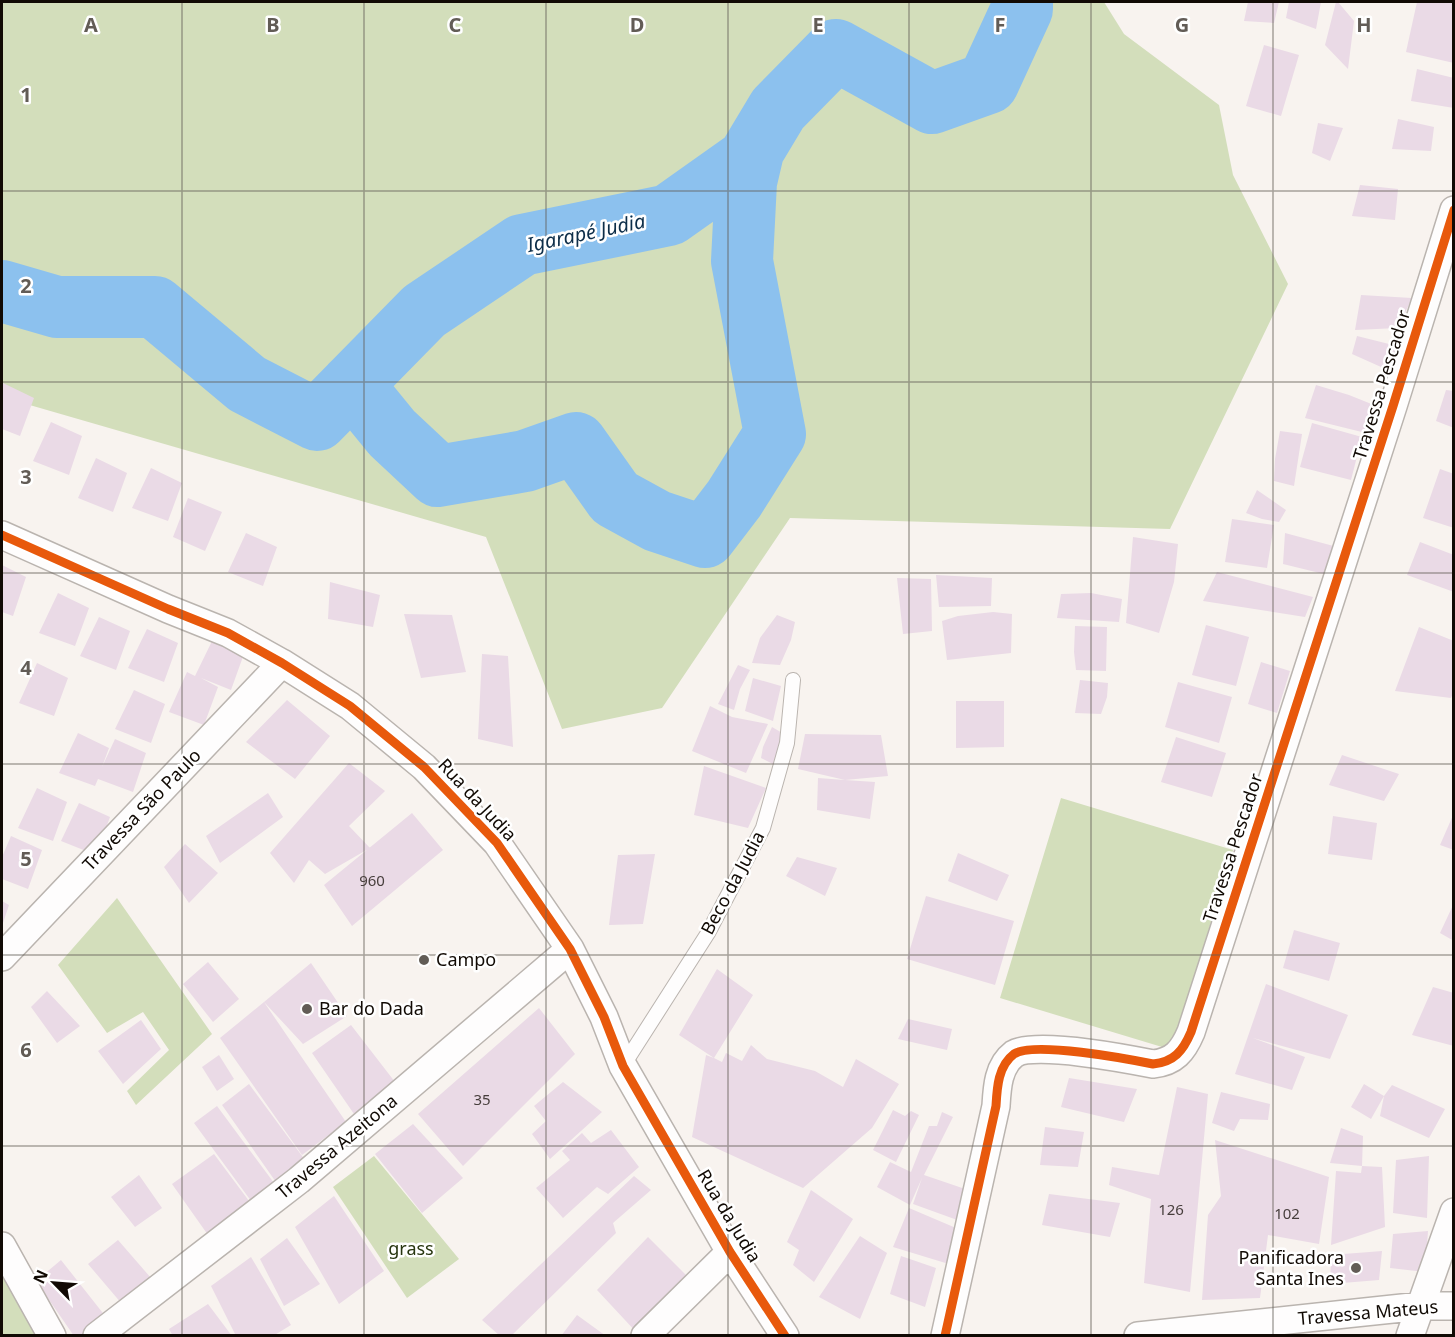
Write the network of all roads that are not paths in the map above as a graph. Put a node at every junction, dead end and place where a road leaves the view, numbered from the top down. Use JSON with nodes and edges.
{"nodes":[{"id":1,"x":1454,"y":210,"type":"edge"},
{"id":2,"x":2,"y":535,"type":"edge"},
{"id":3,"x":282,"y":663,"type":"junction"},
{"id":4,"x":793,"y":680,"type":"dead end"},
{"id":5,"x":570,"y":949,"type":"junction"},
{"id":6,"x":2,"y":957,"type":"edge"},
{"id":7,"x":623,"y":1066,"type":"junction"},
{"id":8,"x":1454,"y":1212,"type":"edge"},
{"id":9,"x":2,"y":1246,"type":"edge"},
{"id":10,"x":730,"y":1252,"type":"junction"},
{"id":11,"x":1421,"y":1306,"type":"junction"},
{"id":12,"x":1454,"y":1306,"type":"edge"},
{"id":13,"x":52,"y":1335,"type":"edge"},
{"id":14,"x":97,"y":1335,"type":"edge"},
{"id":15,"x":645,"y":1335,"type":"edge"},
{"id":16,"x":785,"y":1335,"type":"edge"},
{"id":17,"x":945,"y":1335,"type":"edge"},
{"id":18,"x":1138,"y":1335,"type":"edge"},
{"id":19,"x":1410,"y":1335,"type":"edge"}],
"edges":[{"from":1,"to":17,"type":"street","name":"Travessa Pescador"},
{"from":2,"to":3,"type":"street","name":"Rua da Judia"},
{"from":3,"to":5,"type":"street","name":"Rua da Judia"},
{"from":3,"to":6,"type":"street","name":"Travessa São Paulo"},
{"from":4,"to":7,"type":"lane","name":"Beco da Judia"},
{"from":5,"to":7,"type":"street","name":"Rua da Judia"},
{"from":5,"to":14,"type":"street","name":"Travessa Azeitona"},
{"from":7,"to":10,"type":"street","name":"Rua da Judia"},
{"from":8,"to":11,"type":"street"},
{"from":9,"to":13,"type":"street"},
{"from":10,"to":15,"type":"street"},
{"from":10,"to":16,"type":"street","name":"Rua da Judia"},
{"from":11,"to":12,"type":"street","name":"Travessa Mateus"},
{"from":11,"to":18,"type":"street","name":"Travessa Mateus"},
{"from":11,"to":19,"type":"street"}]}
